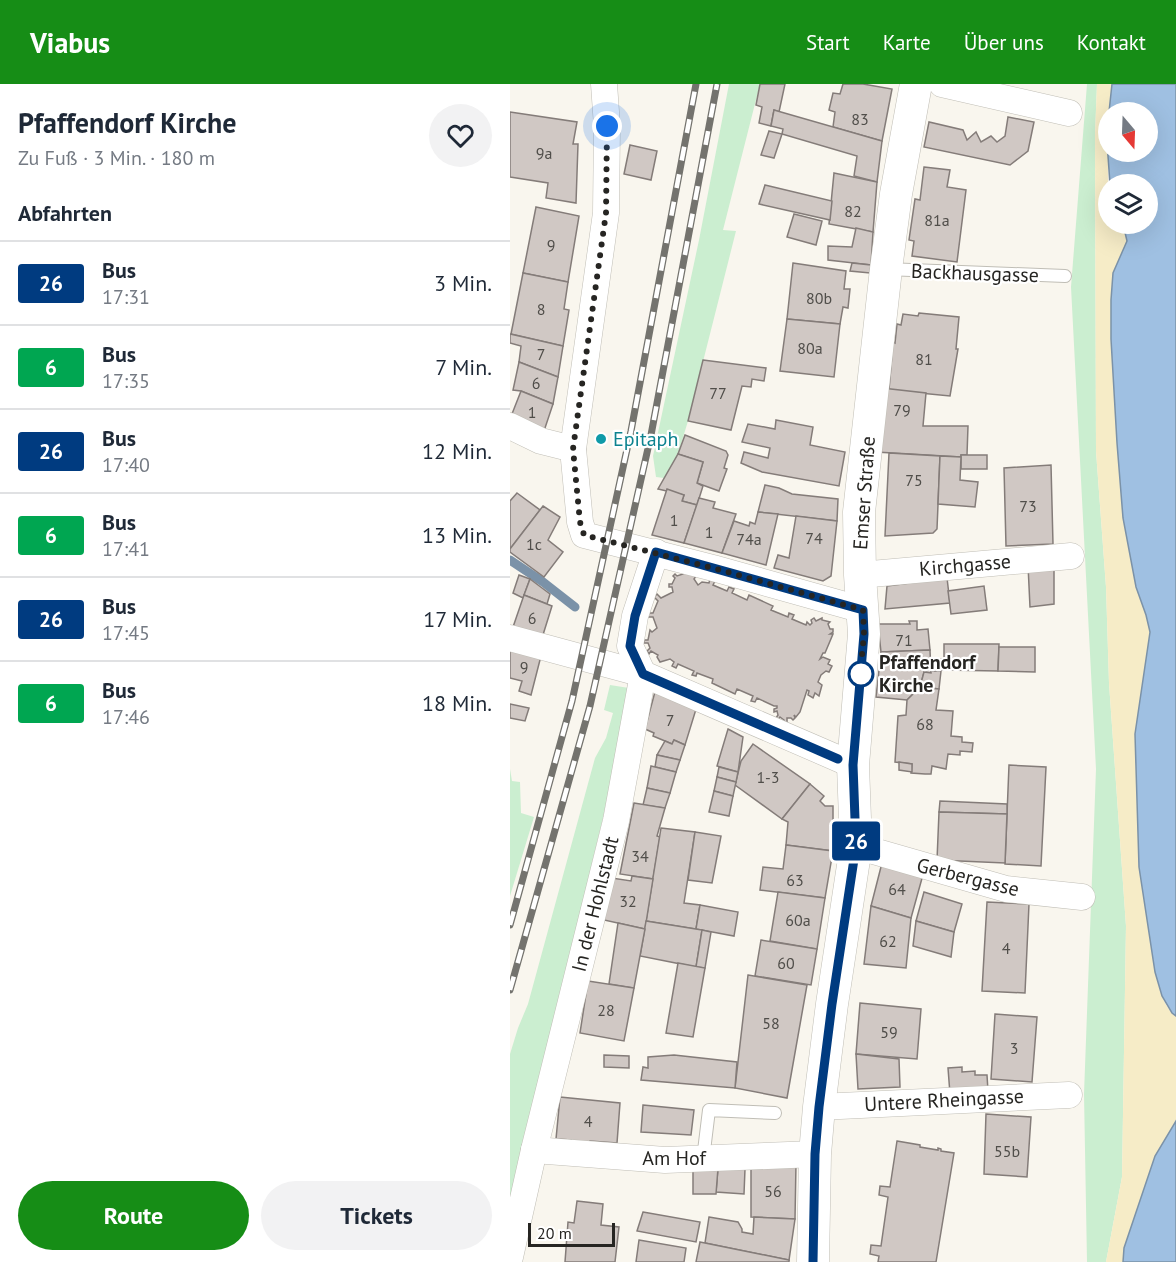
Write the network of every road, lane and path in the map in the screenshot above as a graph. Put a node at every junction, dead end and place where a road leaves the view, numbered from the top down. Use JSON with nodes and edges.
{"nodes":[{"id":1,"x":604,"y":84,"type":"edge"},
{"id":2,"x":916,"y":84,"type":"edge"},
{"id":3,"x":942,"y":84,"type":"edge"},
{"id":4,"x":1069,"y":113,"type":"dead end"},
{"id":5,"x":886,"y":269,"type":"junction"},
{"id":6,"x":1065,"y":276,"type":"dead end"},
{"id":7,"x":510,"y":426,"type":"edge"},
{"id":8,"x":573,"y":449,"type":"junction"},
{"id":9,"x":656,"y":552,"type":"junction"},
{"id":10,"x":1071,"y":556,"type":"dead end"},
{"id":11,"x":860,"y":575,"type":"junction"},
{"id":12,"x":863,"y":610,"type":"junction"},
{"id":13,"x":510,"y":638,"type":"edge"},
{"id":14,"x":643,"y":674,"type":"junction"},
{"id":15,"x":853,"y":765,"type":"junction"},
{"id":16,"x":856,"y":846,"type":"junction"},
{"id":17,"x":1082,"y":897,"type":"dead end"},
{"id":18,"x":1069,"y":1095,"type":"dead end"},
{"id":19,"x":819,"y":1107,"type":"junction"},
{"id":20,"x":775,"y":1113,"type":"dead end"},
{"id":21,"x":534,"y":1150,"type":"junction"},
{"id":22,"x":815,"y":1154,"type":"junction"},
{"id":23,"x":703,"y":1159,"type":"junction"},
{"id":24,"x":510,"y":1257,"type":"edge"},
{"id":25,"x":813,"y":1262,"type":"edge"}],
"edges":[{"from":1,"to":8,"type":"street"},
{"from":2,"to":5,"type":"street","name":"Emser Straße"},
{"from":3,"to":4,"type":"street"},
{"from":5,"to":6,"type":"lane","name":"Backhausgasse"},
{"from":5,"to":11,"type":"street","name":"Emser Straße"},
{"from":7,"to":8,"type":"street"},
{"from":8,"to":9,"type":"street"},
{"from":9,"to":12,"type":"street"},
{"from":9,"to":14,"type":"street"},
{"from":10,"to":11,"type":"street","name":"Kirchgasse"},
{"from":11,"to":12,"type":"street","name":"Emser Straße"},
{"from":12,"to":15,"type":"street","name":"Emser Straße"},
{"from":13,"to":14,"type":"street"},
{"from":14,"to":15,"type":"street"},
{"from":14,"to":21,"type":"street","name":"In der Hohlstadt"},
{"from":15,"to":16,"type":"street","name":"Emser Straße"},
{"from":16,"to":17,"type":"street","name":"Gerbergasse"},
{"from":16,"to":19,"type":"street","name":"Emser Straße"},
{"from":18,"to":19,"type":"street","name":"Untere Rheingasse"},
{"from":19,"to":22,"type":"street","name":"Emser Straße"},
{"from":20,"to":23,"type":"lane"},
{"from":21,"to":23,"type":"street","name":"Am Hof"},
{"from":21,"to":24,"type":"street","name":"In der Hohlstadt"},
{"from":22,"to":23,"type":"street","name":"Am Hof"},
{"from":22,"to":25,"type":"street","name":"Emser Straße"}]}
